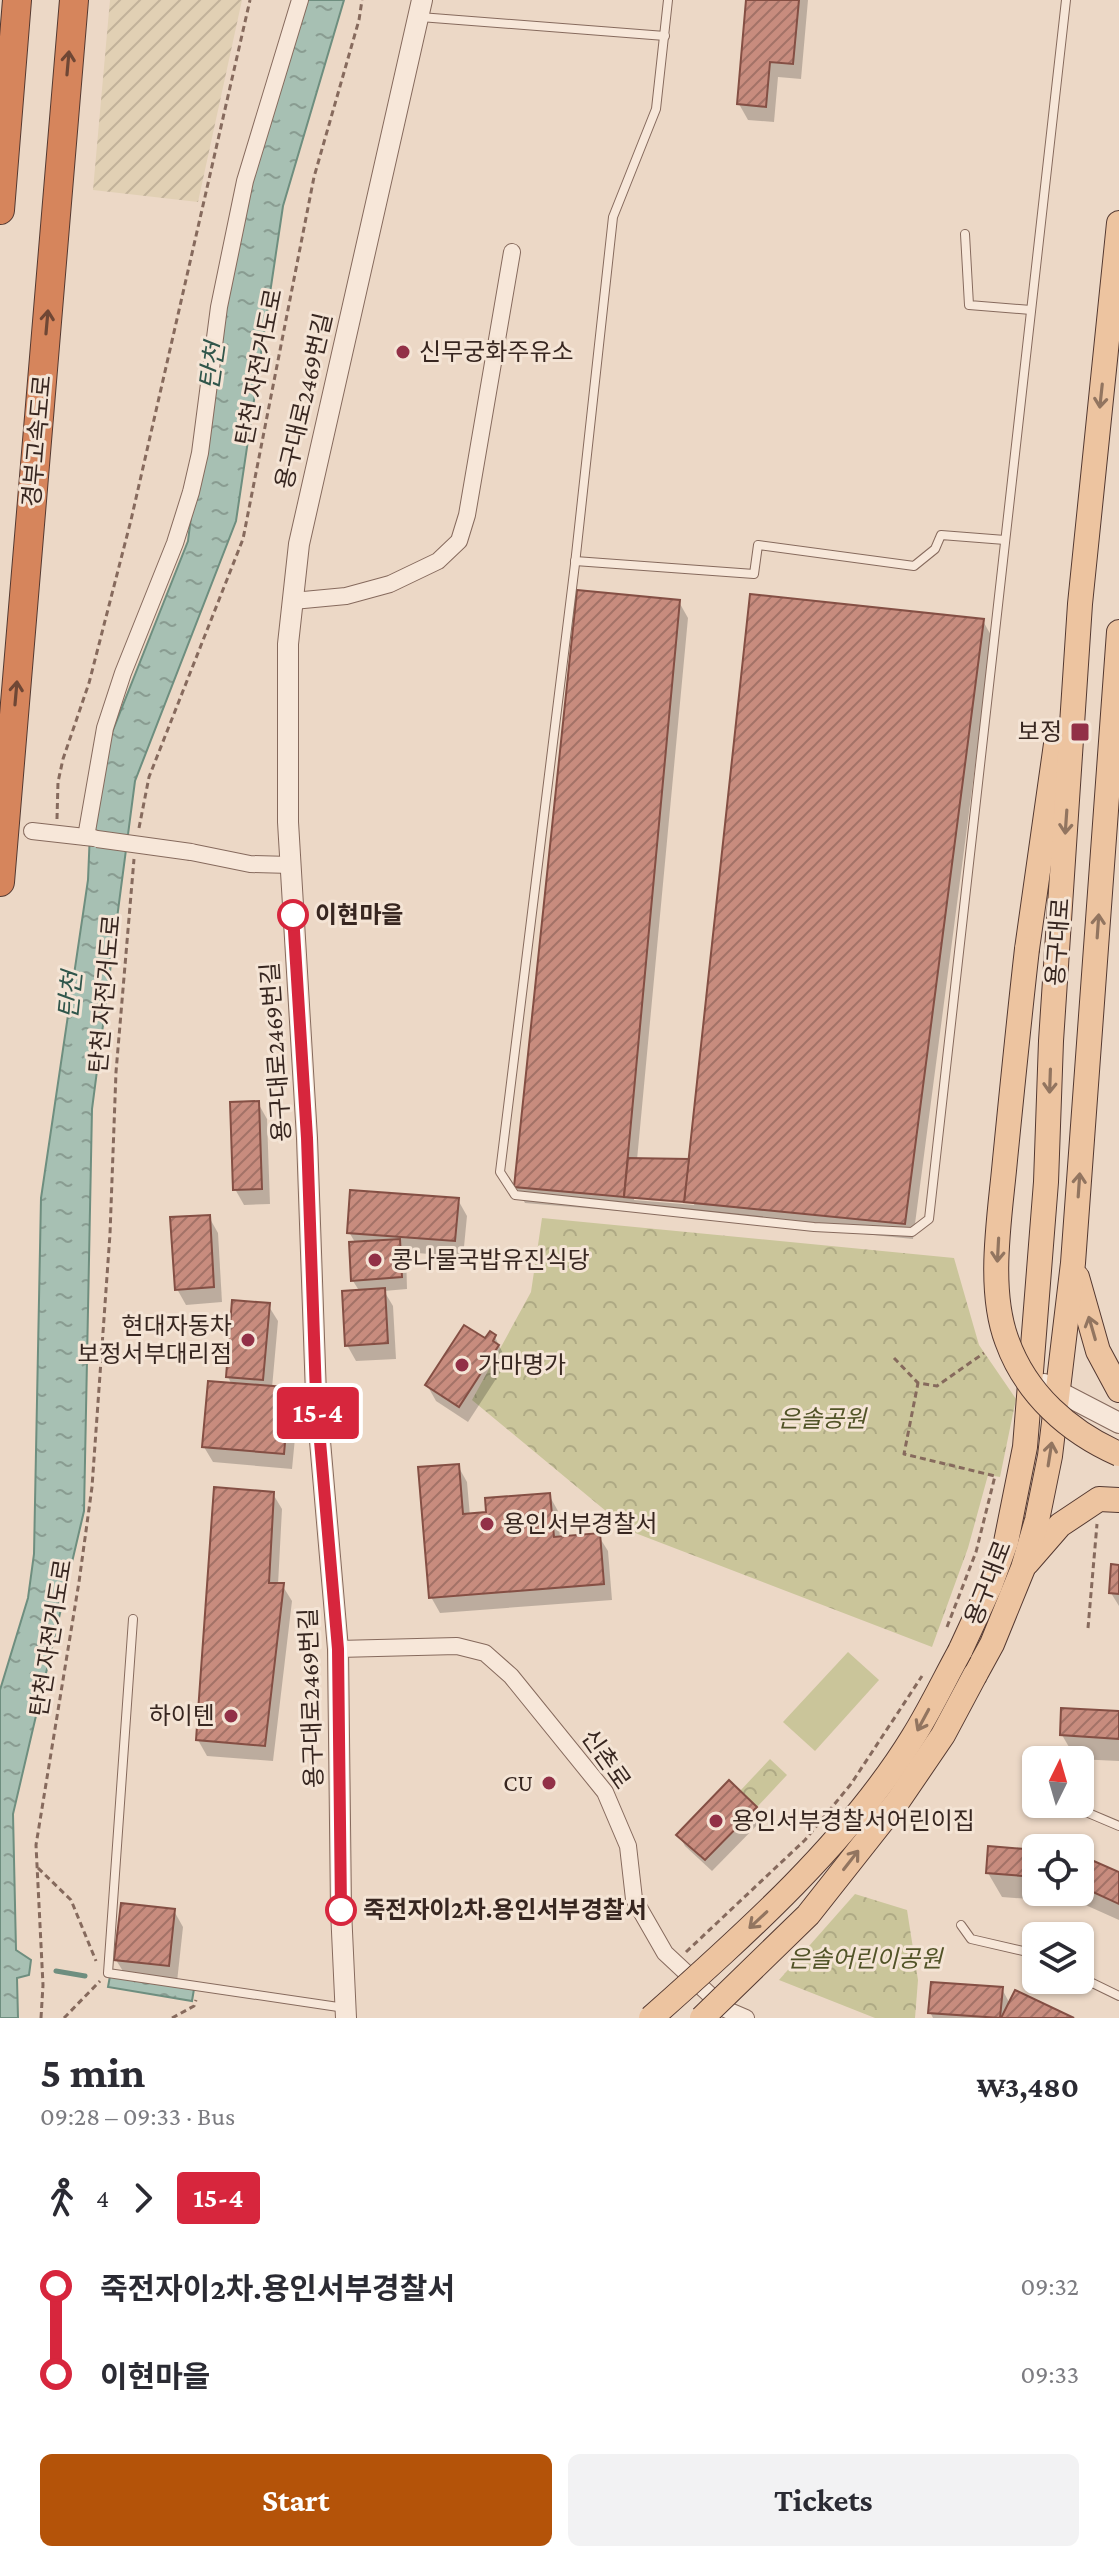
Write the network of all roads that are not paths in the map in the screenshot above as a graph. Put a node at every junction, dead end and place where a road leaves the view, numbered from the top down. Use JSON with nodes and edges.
{"nodes":[{"id":1,"x":17,"y":0,"type":"edge"},
{"id":2,"x":74,"y":0,"type":"edge"},
{"id":3,"x":300,"y":0,"type":"edge"},
{"id":4,"x":668,"y":0,"type":"edge"},
{"id":5,"x":1066,"y":0,"type":"edge"},
{"id":6,"x":421,"y":9,"type":"edge"},
{"id":7,"x":665,"y":36,"type":"junction"},
{"id":8,"x":0,"y":210,"type":"edge"},
{"id":9,"x":1119,"y":223,"type":"edge"},
{"id":10,"x":965,"y":234,"type":"dead end"},
{"id":11,"x":512,"y":252,"type":"dead end"},
{"id":12,"x":1031,"y":310,"type":"junction"},
{"id":13,"x":1005,"y":540,"type":"junction"},
{"id":14,"x":575,"y":561,"type":"junction"},
{"id":15,"x":293,"y":601,"type":"junction"},
{"id":16,"x":1080,"y":604,"type":"junction"},
{"id":17,"x":1119,"y":632,"type":"edge"},
{"id":18,"x":32,"y":831,"type":"dead end"},
{"id":19,"x":92,"y":838,"type":"junction"},
{"id":20,"x":291,"y":865,"type":"junction"},
{"id":21,"x":0,"y":882,"type":"edge"},
{"id":22,"x":1046,"y":1182,"type":"junction"},
{"id":23,"x":1073,"y":1263,"type":"junction"},
{"id":24,"x":1069,"y":1310,"type":"junction"},
{"id":25,"x":1030,"y":1377,"type":"junction"},
{"id":26,"x":1119,"y":1390,"type":"edge"},
{"id":27,"x":1058,"y":1392,"type":"junction"},
{"id":28,"x":1119,"y":1423,"type":"edge"},
{"id":29,"x":1119,"y":1454,"type":"edge"},
{"id":30,"x":1018,"y":1485,"type":"junction"},
{"id":31,"x":1119,"y":1500,"type":"edge"},
{"id":32,"x":1023,"y":1568,"type":"junction"},
{"id":33,"x":1013,"y":1595,"type":"junction"},
{"id":34,"x":133,"y":1619,"type":"dead end"},
{"id":35,"x":338,"y":1649,"type":"junction"},
{"id":36,"x":1094,"y":1815,"type":"edge"},
{"id":37,"x":1119,"y":1826,"type":"edge"},
{"id":38,"x":961,"y":1925,"type":"dead end"},
{"id":39,"x":1022,"y":1951,"type":"edge"},
{"id":40,"x":1094,"y":1984,"type":"edge"},
{"id":41,"x":1119,"y":1996,"type":"edge"},
{"id":42,"x":346,"y":2013,"type":"edge"},
{"id":43,"x":651,"y":2018,"type":"edge"},
{"id":44,"x":702,"y":2018,"type":"edge"},
{"id":45,"x":746,"y":2018,"type":"edge"}],
"edges":[{"from":1,"to":8,"type":"highway"},
{"from":21,"to":2,"type":"highway","name":"경부고속도로","one_way":true},
{"from":3,"to":19,"type":"street"},
{"from":4,"to":7,"type":"lane"},
{"from":5,"to":12,"type":"lane"},
{"from":6,"to":7,"type":"lane"},
{"from":6,"to":15,"type":"street","name":"용구대로2469번길"},
{"from":7,"to":14,"type":"lane"},
{"from":9,"to":16,"type":"main road","name":"용구대로","one_way":true},
{"from":10,"to":12,"type":"lane"},
{"from":11,"to":15,"type":"street"},
{"from":12,"to":13,"type":"lane"},
{"from":13,"to":14,"type":"lane"},
{"from":13,"to":14,"type":"lane"},
{"from":15,"to":20,"type":"street","name":"용구대로2469번길"},
{"from":16,"to":22,"type":"main road","name":"용구대로","one_way":true},
{"from":16,"to":29,"type":"main road","one_way":true,"bridge":true},
{"from":23,"to":17,"type":"main road","name":"용구대로","one_way":true},
{"from":18,"to":19,"type":"street"},
{"from":19,"to":20,"type":"street","bridge":true},
{"from":20,"to":35,"type":"street","name":"용구대로2469번길"},
{"from":22,"to":24,"type":"main road"},
{"from":22,"to":25,"type":"main road","name":"용구대로"},
{"from":23,"to":24,"type":"main road","name":"용구대로"},
{"from":26,"to":23,"type":"main road","one_way":true},
{"from":24,"to":27,"type":"main road","name":"용구대로"},
{"from":25,"to":27,"type":"street"},
{"from":25,"to":30,"type":"main road","name":"용구대로"},
{"from":27,"to":28,"type":"street"},
{"from":32,"to":27,"type":"main road","name":"용구대로","one_way":true},
{"from":30,"to":33,"type":"main road"},
{"from":30,"to":43,"type":"main road","name":"용구대로","one_way":true,"bridge":true},
{"from":31,"to":32,"type":"main road"},
{"from":32,"to":33,"type":"main road","name":"용구대로"},
{"from":44,"to":33,"type":"main road","name":"용구대로","one_way":true,"bridge":true},
{"from":34,"to":42,"type":"lane"},
{"from":35,"to":42,"type":"street","name":"용구대로2469번길"},
{"from":35,"to":45,"type":"street","name":"신촌로"},
{"from":36,"to":37,"type":"lane"},
{"from":38,"to":39,"type":"lane"},
{"from":40,"to":41,"type":"lane"}]}
